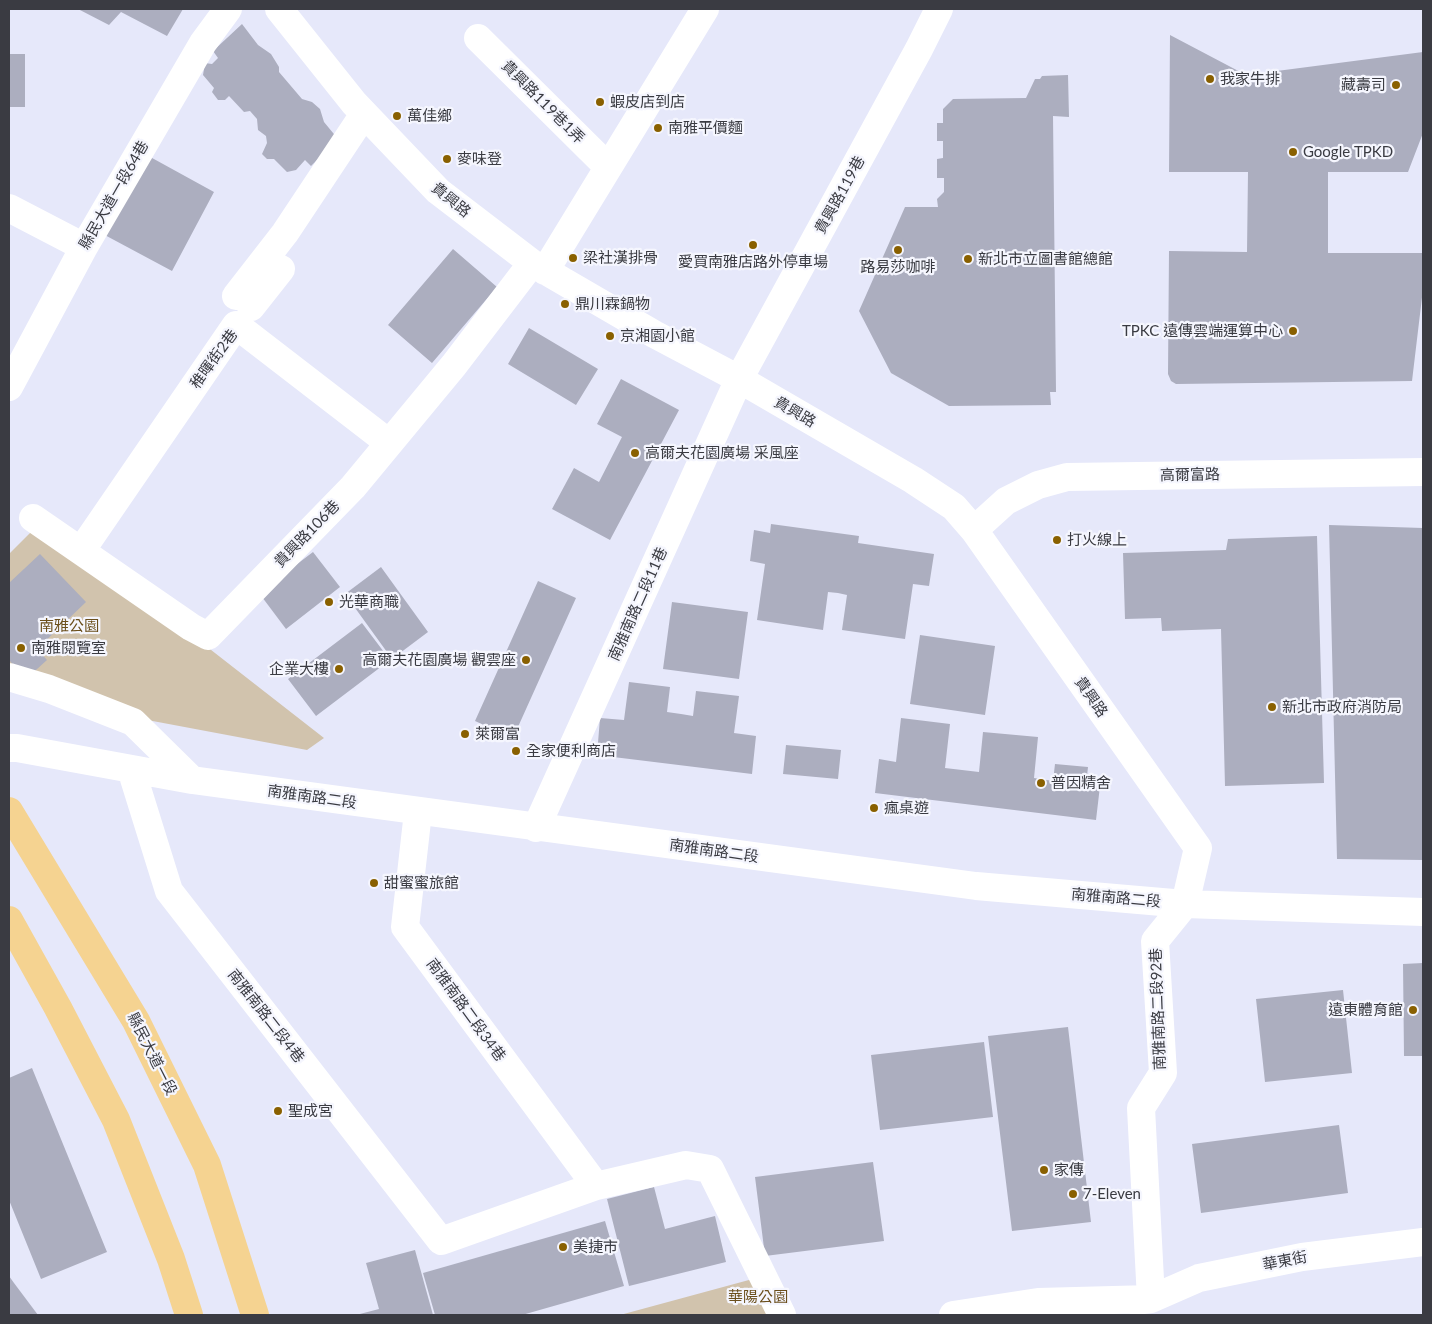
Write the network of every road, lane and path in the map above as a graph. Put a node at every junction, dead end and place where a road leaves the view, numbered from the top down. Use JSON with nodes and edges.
{"nodes":[{"id":1,"x":228,"y":9,"type":"edge"},
{"id":2,"x":279,"y":9,"type":"edge"},
{"id":3,"x":689,"y":9,"type":"edge"},
{"id":4,"x":705,"y":9,"type":"edge"},
{"id":5,"x":938,"y":9,"type":"edge"},
{"id":6,"x":478,"y":38,"type":"dead end"},
{"id":7,"x":364,"y":114,"type":"junction"},
{"id":8,"x":604,"y":162,"type":"junction"},
{"id":9,"x":9,"y":208,"type":"edge"},
{"id":10,"x":84,"y":247,"type":"junction"},
{"id":11,"x":539,"y":267,"type":"junction"},
{"id":12,"x":281,"y":269,"type":"dead end"},
{"id":13,"x":236,"y":296,"type":"dead end"},
{"id":14,"x":236,"y":325,"type":"junction"},
{"id":15,"x":739,"y":379,"type":"junction"},
{"id":16,"x":9,"y":387,"type":"edge"},
{"id":17,"x":389,"y":443,"type":"junction"},
{"id":18,"x":1423,"y":472,"type":"edge"},
{"id":19,"x":34,"y":518,"type":"dead end"},
{"id":20,"x":974,"y":530,"type":"junction"},
{"id":21,"x":81,"y":551,"type":"junction"},
{"id":22,"x":9,"y":677,"type":"edge"},
{"id":23,"x":9,"y":748,"type":"edge"},
{"id":24,"x":131,"y":769,"type":"junction"},
{"id":25,"x":192,"y":780,"type":"junction"},
{"id":26,"x":9,"y":811,"type":"edge"},
{"id":27,"x":418,"y":812,"type":"junction"},
{"id":28,"x":536,"y":828,"type":"junction"},
{"id":29,"x":1185,"y":904,"type":"junction"},
{"id":30,"x":1423,"y":912,"type":"edge"},
{"id":31,"x":9,"y":920,"type":"edge"},
{"id":32,"x":596,"y":1186,"type":"junction"},
{"id":33,"x":1423,"y":1242,"type":"edge"},
{"id":34,"x":1151,"y":1299,"type":"junction"},
{"id":35,"x":189,"y":1315,"type":"edge"},
{"id":36,"x":255,"y":1315,"type":"edge"},
{"id":37,"x":782,"y":1315,"type":"edge"},
{"id":38,"x":953,"y":1315,"type":"edge"},
{"id":39,"x":1031,"y":1315,"type":"edge"}],
"edges":[{"from":1,"to":10,"type":"street","name":"縣民大道一段64巷"},
{"from":2,"to":7,"type":"street","name":"貴興路"},
{"from":3,"to":8,"type":"street"},
{"from":4,"to":8,"type":"street"},
{"from":5,"to":15,"type":"street","name":"貴興路119巷"},
{"from":6,"to":8,"type":"street","name":"貴興路119巷1弄"},
{"from":7,"to":11,"type":"street","name":"貴興路"},
{"from":7,"to":13,"type":"street"},
{"from":8,"to":11,"type":"street"},
{"from":9,"to":10,"type":"street"},
{"from":10,"to":16,"type":"street","name":"縣民大道一段64巷"},
{"from":11,"to":15,"type":"street","name":"貴興路"},
{"from":11,"to":17,"type":"street","name":"貴興路106巷"},
{"from":12,"to":14,"type":"street"},
{"from":14,"to":17,"type":"street","name":"稚暉街2巷"},
{"from":14,"to":21,"type":"street","name":"稚暉街2巷"},
{"from":15,"to":20,"type":"street","name":"貴興路"},
{"from":15,"to":28,"type":"street","name":"南雅南路二段11巷"},
{"from":17,"to":21,"type":"street","name":"貴興路106巷"},
{"from":18,"to":20,"type":"street","name":"高爾富路"},
{"from":19,"to":21,"type":"street","name":"貴興路106巷"},
{"from":20,"to":29,"type":"street","name":"貴興路"},
{"from":22,"to":25,"type":"street"},
{"from":23,"to":24,"type":"street","name":"南雅南路二段"},
{"from":24,"to":25,"type":"street","name":"南雅南路二段"},
{"from":24,"to":32,"type":"street","name":"南雅南路二段4巷"},
{"from":25,"to":27,"type":"street","name":"南雅南路二段"},
{"from":26,"to":36,"type":"main road","name":"縣民大道一段"},
{"from":27,"to":28,"type":"street","name":"南雅南路二段"},
{"from":27,"to":32,"type":"street","name":"南雅南路二段34巷"},
{"from":28,"to":29,"type":"street","name":"南雅南路二段"},
{"from":29,"to":30,"type":"street","name":"南雅南路二段"},
{"from":29,"to":34,"type":"street","name":"南雅南路二段92巷"},
{"from":31,"to":35,"type":"main road"},
{"from":32,"to":37,"type":"street"},
{"from":33,"to":34,"type":"street","name":"華東街"},
{"from":34,"to":38,"type":"street","name":"華東街"},
{"from":34,"to":39,"type":"street","name":"華東街"}]}
